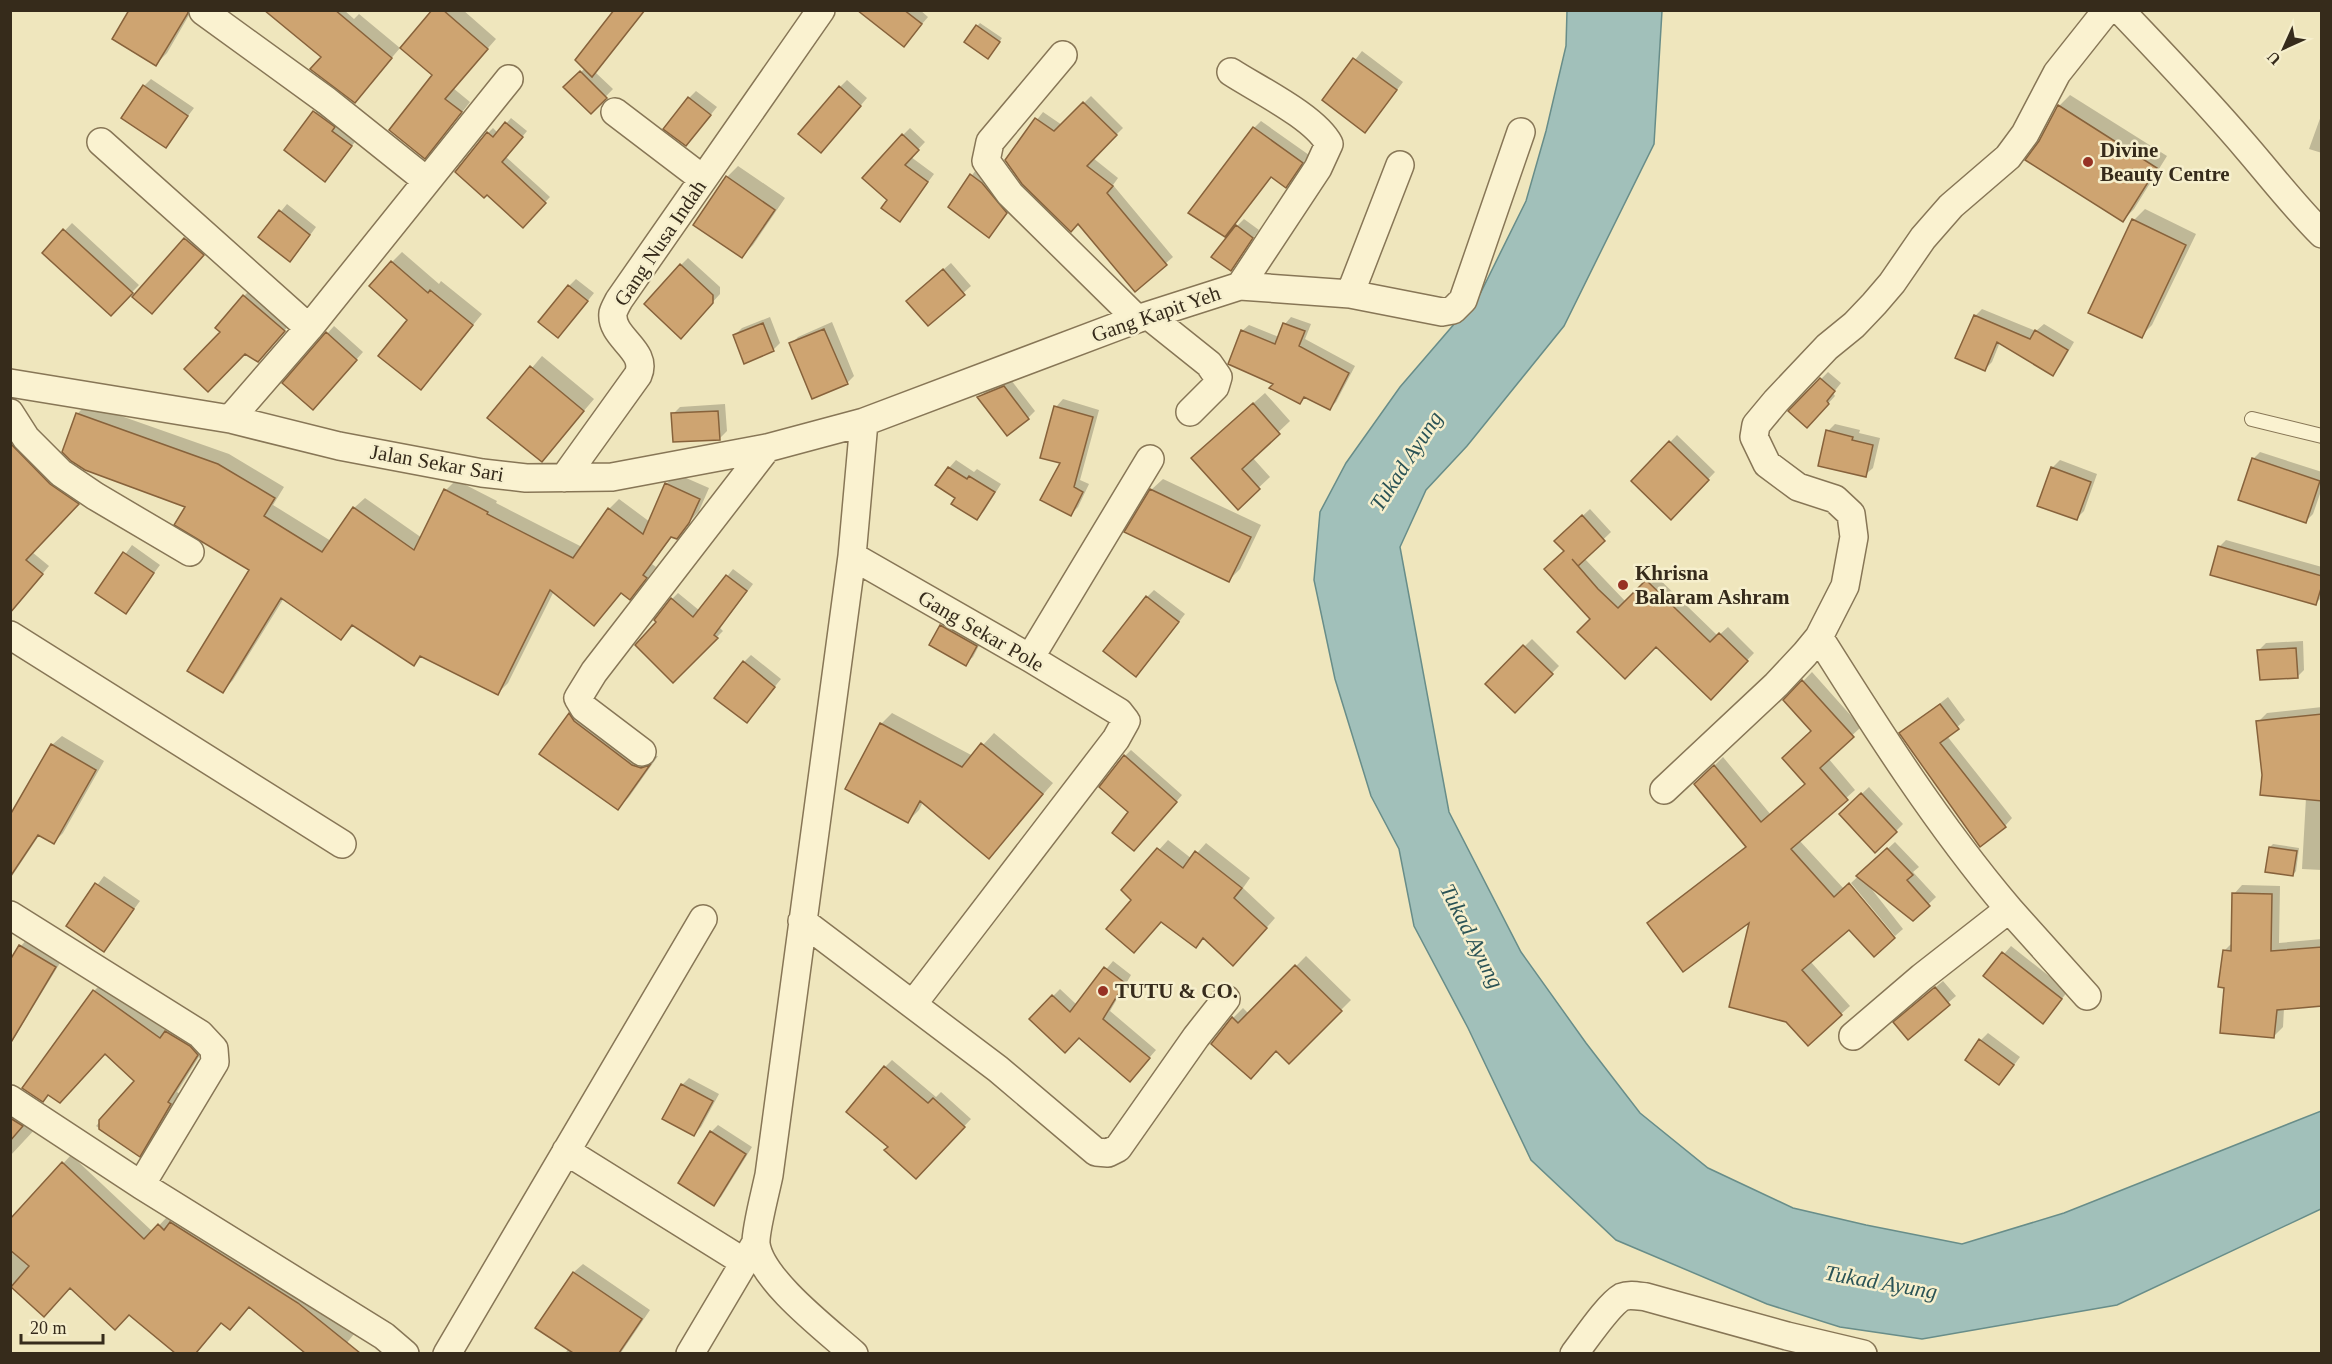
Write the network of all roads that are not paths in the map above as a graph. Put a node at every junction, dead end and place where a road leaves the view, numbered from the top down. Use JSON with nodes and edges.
{"nodes":[{"id":1,"x":821,"y":10,"type":"edge"},
{"id":2,"x":2107,"y":10,"type":"edge"},
{"id":3,"x":2120,"y":10,"type":"edge"},
{"id":4,"x":203,"y":11,"type":"edge"},
{"id":5,"x":1063,"y":55,"type":"dead end"},
{"id":6,"x":1231,"y":72,"type":"dead end"},
{"id":7,"x":509,"y":79,"type":"dead end"},
{"id":8,"x":615,"y":112,"type":"dead end"},
{"id":9,"x":1521,"y":132,"type":"dead end"},
{"id":10,"x":101,"y":142,"type":"dead end"},
{"id":11,"x":1400,"y":165,"type":"dead end"},
{"id":12,"x":703,"y":179,"type":"junction"},
{"id":13,"x":427,"y":181,"type":"junction"},
{"id":14,"x":2322,"y":234,"type":"edge"},
{"id":15,"x":1240,"y":286,"type":"junction"},
{"id":16,"x":1350,"y":294,"type":"junction"},
{"id":17,"x":1143,"y":317,"type":"junction"},
{"id":18,"x":309,"y":328,"type":"junction"},
{"id":19,"x":10,"y":383,"type":"edge"},
{"id":20,"x":1190,"y":412,"type":"dead end"},
{"id":21,"x":10,"y":413,"type":"edge"},
{"id":22,"x":230,"y":419,"type":"junction"},
{"id":23,"x":2252,"y":419,"type":"dead end"},
{"id":24,"x":864,"y":422,"type":"junction"},
{"id":25,"x":2322,"y":436,"type":"edge"},
{"id":26,"x":767,"y":448,"type":"junction"},
{"id":27,"x":1150,"y":459,"type":"dead end"},
{"id":28,"x":564,"y":478,"type":"junction"},
{"id":29,"x":190,"y":552,"type":"dead end"},
{"id":30,"x":852,"y":556,"type":"junction"},
{"id":31,"x":10,"y":635,"type":"edge"},
{"id":32,"x":1819,"y":637,"type":"junction"},
{"id":33,"x":1030,"y":658,"type":"junction"},
{"id":34,"x":642,"y":752,"type":"dead end"},
{"id":35,"x":1664,"y":790,"type":"dead end"},
{"id":36,"x":342,"y":844,"type":"dead end"},
{"id":37,"x":2009,"y":909,"type":"junction"},
{"id":38,"x":10,"y":915,"type":"edge"},
{"id":39,"x":703,"y":919,"type":"dead end"},
{"id":40,"x":802,"y":921,"type":"junction"},
{"id":41,"x":2086,"y":996,"type":"dead end"},
{"id":42,"x":1226,"y":999,"type":"dead end"},
{"id":43,"x":913,"y":1004,"type":"junction"},
{"id":44,"x":1853,"y":1036,"type":"dead end"},
{"id":45,"x":10,"y":1099,"type":"edge"},
{"id":46,"x":566,"y":1151,"type":"junction"},
{"id":47,"x":141,"y":1185,"type":"junction"},
{"id":48,"x":750,"y":1252,"type":"junction"},
{"id":49,"x":405,"y":1353,"type":"edge"},
{"id":50,"x":447,"y":1353,"type":"edge"},
{"id":51,"x":690,"y":1353,"type":"edge"},
{"id":52,"x":855,"y":1353,"type":"edge"},
{"id":53,"x":1574,"y":1353,"type":"edge"},
{"id":54,"x":1863,"y":1353,"type":"edge"}],
"edges":[{"from":1,"to":12,"type":"street","name":"Gang Nusa Indah"},
{"from":2,"to":32,"type":"street"},
{"from":3,"to":14,"type":"street"},
{"from":4,"to":13,"type":"street"},
{"from":5,"to":17,"type":"street"},
{"from":6,"to":15,"type":"street"},
{"from":7,"to":13,"type":"street"},
{"from":8,"to":12,"type":"street"},
{"from":9,"to":16,"type":"street","name":"Gang Kapit Yeh"},
{"from":10,"to":18,"type":"street"},
{"from":11,"to":16,"type":"street"},
{"from":12,"to":28,"type":"street","name":"Gang Nusa Indah"},
{"from":13,"to":18,"type":"street"},
{"from":15,"to":16,"type":"street","name":"Gang Kapit Yeh"},
{"from":15,"to":17,"type":"street","name":"Gang Kapit Yeh"},
{"from":17,"to":20,"type":"street"},
{"from":17,"to":24,"type":"street","name":"Gang Kapit Yeh"},
{"from":18,"to":22,"type":"street"},
{"from":19,"to":22,"type":"street","name":"Jalan Sekar Sari"},
{"from":21,"to":29,"type":"street"},
{"from":22,"to":28,"type":"street","name":"Jalan Sekar Sari"},
{"from":23,"to":25,"type":"lane"},
{"from":24,"to":26,"type":"street","name":"Jalan Sekar Sari"},
{"from":24,"to":30,"type":"street"},
{"from":26,"to":28,"type":"street","name":"Jalan Sekar Sari"},
{"from":26,"to":34,"type":"street"},
{"from":27,"to":33,"type":"street"},
{"from":30,"to":33,"type":"street","name":"Gang Sekar Pole"},
{"from":30,"to":40,"type":"street"},
{"from":31,"to":36,"type":"street"},
{"from":32,"to":35,"type":"street"},
{"from":32,"to":37,"type":"street"},
{"from":33,"to":43,"type":"street","name":"Gang Sekar Pole"},
{"from":37,"to":41,"type":"street"},
{"from":37,"to":44,"type":"street"},
{"from":38,"to":47,"type":"street"},
{"from":39,"to":46,"type":"street"},
{"from":40,"to":43,"type":"street"},
{"from":40,"to":48,"type":"street"},
{"from":42,"to":43,"type":"street"},
{"from":45,"to":47,"type":"street"},
{"from":46,"to":48,"type":"street"},
{"from":46,"to":50,"type":"street"},
{"from":47,"to":49,"type":"street"},
{"from":48,"to":51,"type":"street"},
{"from":48,"to":52,"type":"street"},
{"from":53,"to":54,"type":"street"}]}
